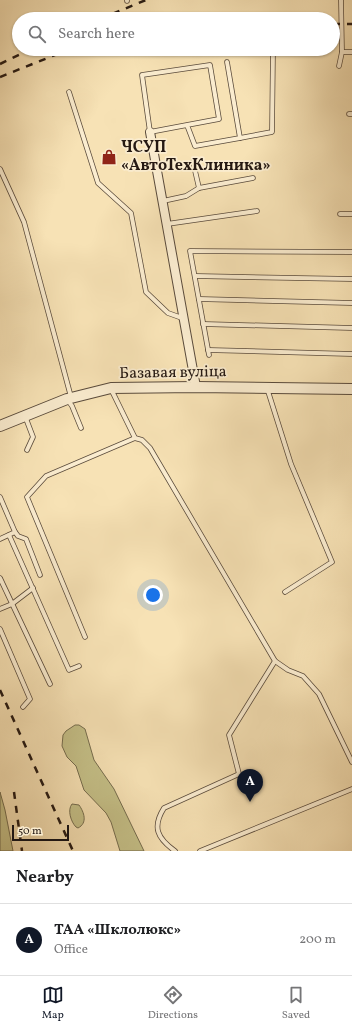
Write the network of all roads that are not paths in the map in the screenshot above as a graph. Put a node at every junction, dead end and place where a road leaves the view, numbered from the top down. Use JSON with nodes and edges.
{"nodes":[{"id":1,"x":341,"y":0,"type":"edge"},
{"id":2,"x":342,"y":52,"type":"junction"},
{"id":3,"x":352,"y":52,"type":"edge"},
{"id":4,"x":273,"y":56,"type":"edge"},
{"id":5,"x":227,"y":62,"type":"dead end"},
{"id":6,"x":339,"y":66,"type":"dead end"},
{"id":7,"x":69,"y":92,"type":"dead end"},
{"id":8,"x":187,"y":125,"type":"junction"},
{"id":9,"x":150,"y":132,"type":"junction"},
{"id":10,"x":240,"y":138,"type":"junction"},
{"id":11,"x":193,"y":162,"type":"dead end"},
{"id":12,"x":0,"y":169,"type":"edge"},
{"id":13,"x":253,"y":178,"type":"dead end"},
{"id":14,"x":199,"y":188,"type":"junction"},
{"id":15,"x":162,"y":201,"type":"junction"},
{"id":16,"x":257,"y":211,"type":"dead end"},
{"id":17,"x":340,"y":214,"type":"dead end"},
{"id":18,"x":352,"y":214,"type":"edge"},
{"id":19,"x":166,"y":224,"type":"junction"},
{"id":20,"x":352,"y":252,"type":"edge"},
{"id":21,"x":195,"y":276,"type":"junction"},
{"id":22,"x":352,"y":278,"type":"edge"},
{"id":23,"x":199,"y":299,"type":"junction"},
{"id":24,"x":352,"y":303,"type":"edge"},
{"id":25,"x":182,"y":318,"type":"junction"},
{"id":26,"x":203,"y":324,"type":"junction"},
{"id":27,"x":352,"y":328,"type":"edge"},
{"id":28,"x":208,"y":350,"type":"junction"},
{"id":29,"x":352,"y":354,"type":"edge"},
{"id":30,"x":209,"y":356,"type":"dead end"},
{"id":31,"x":196,"y":387,"type":"junction"},
{"id":32,"x":111,"y":388,"type":"junction"},
{"id":33,"x":267,"y":388,"type":"junction"},
{"id":34,"x":352,"y":389,"type":"edge"},
{"id":35,"x":69,"y":398,"type":"junction"},
{"id":36,"x":25,"y":415,"type":"junction"},
{"id":37,"x":0,"y":426,"type":"edge"},
{"id":38,"x":81,"y":428,"type":"dead end"},
{"id":39,"x":135,"y":438,"type":"junction"},
{"id":40,"x":27,"y":450,"type":"dead end"},
{"id":41,"x":0,"y":496,"type":"edge"},
{"id":42,"x":15,"y":532,"type":"junction"},
{"id":43,"x":9,"y":534,"type":"junction"},
{"id":44,"x":0,"y":539,"type":"edge"},
{"id":45,"x":40,"y":576,"type":"dead end"},
{"id":46,"x":0,"y":578,"type":"edge"},
{"id":47,"x":33,"y":588,"type":"junction"},
{"id":48,"x":285,"y":592,"type":"dead end"},
{"id":49,"x":12,"y":604,"type":"junction"},
{"id":50,"x":0,"y":609,"type":"edge"},
{"id":51,"x":0,"y":629,"type":"edge"},
{"id":52,"x":85,"y":637,"type":"dead end"},
{"id":53,"x":274,"y":661,"type":"junction"},
{"id":54,"x":79,"y":666,"type":"dead end"},
{"id":55,"x":50,"y":684,"type":"dead end"},
{"id":56,"x":23,"y":707,"type":"dead end"},
{"id":57,"x":352,"y":762,"type":"edge"},
{"id":58,"x":352,"y":788,"type":"edge"},
{"id":59,"x":175,"y":851,"type":"edge"},
{"id":60,"x":200,"y":851,"type":"edge"}],
"edges":[{"from":1,"to":2,"type":"lane"},
{"from":2,"to":3,"type":"lane"},
{"from":2,"to":6,"type":"lane"},
{"from":4,"to":10,"type":"lane"},
{"from":5,"to":10,"type":"lane"},
{"from":7,"to":25,"type":"lane"},
{"from":8,"to":9,"type":"lane"},
{"from":8,"to":9,"type":"lane"},
{"from":8,"to":10,"type":"lane"},
{"from":9,"to":15,"type":"street"},
{"from":11,"to":14,"type":"lane"},
{"from":12,"to":35,"type":"lane"},
{"from":13,"to":14,"type":"lane"},
{"from":14,"to":15,"type":"lane"},
{"from":15,"to":19,"type":"street"},
{"from":16,"to":19,"type":"lane"},
{"from":17,"to":18,"type":"lane"},
{"from":19,"to":25,"type":"street"},
{"from":20,"to":21,"type":"lane"},
{"from":21,"to":22,"type":"lane"},
{"from":21,"to":23,"type":"lane"},
{"from":23,"to":24,"type":"lane"},
{"from":23,"to":26,"type":"lane"},
{"from":25,"to":31,"type":"street"},
{"from":26,"to":27,"type":"lane"},
{"from":26,"to":28,"type":"lane"},
{"from":28,"to":29,"type":"lane"},
{"from":28,"to":30,"type":"lane"},
{"from":31,"to":32,"type":"street","name":"Базавая вуліца"},
{"from":31,"to":33,"type":"street","name":"Базавая вуліца"},
{"from":32,"to":35,"type":"street","name":"Базавая вуліца"},
{"from":32,"to":39,"type":"lane"},
{"from":33,"to":34,"type":"street","name":"Базавая вуліца"},
{"from":33,"to":48,"type":"lane"},
{"from":35,"to":36,"type":"street","name":"Базавая вуліца"},
{"from":35,"to":38,"type":"lane"},
{"from":36,"to":37,"type":"street","name":"Базавая вуліца"},
{"from":36,"to":40,"type":"lane"},
{"from":39,"to":52,"type":"lane"},
{"from":39,"to":53,"type":"lane"},
{"from":41,"to":42,"type":"lane"},
{"from":42,"to":43,"type":"lane"},
{"from":42,"to":45,"type":"lane"},
{"from":43,"to":44,"type":"lane"},
{"from":43,"to":47,"type":"lane"},
{"from":46,"to":49,"type":"lane"},
{"from":47,"to":49,"type":"lane"},
{"from":47,"to":54,"type":"lane"},
{"from":49,"to":50,"type":"lane"},
{"from":49,"to":55,"type":"lane"},
{"from":51,"to":56,"type":"lane"},
{"from":53,"to":57,"type":"lane"},
{"from":53,"to":59,"type":"lane"},
{"from":58,"to":60,"type":"lane"}]}
